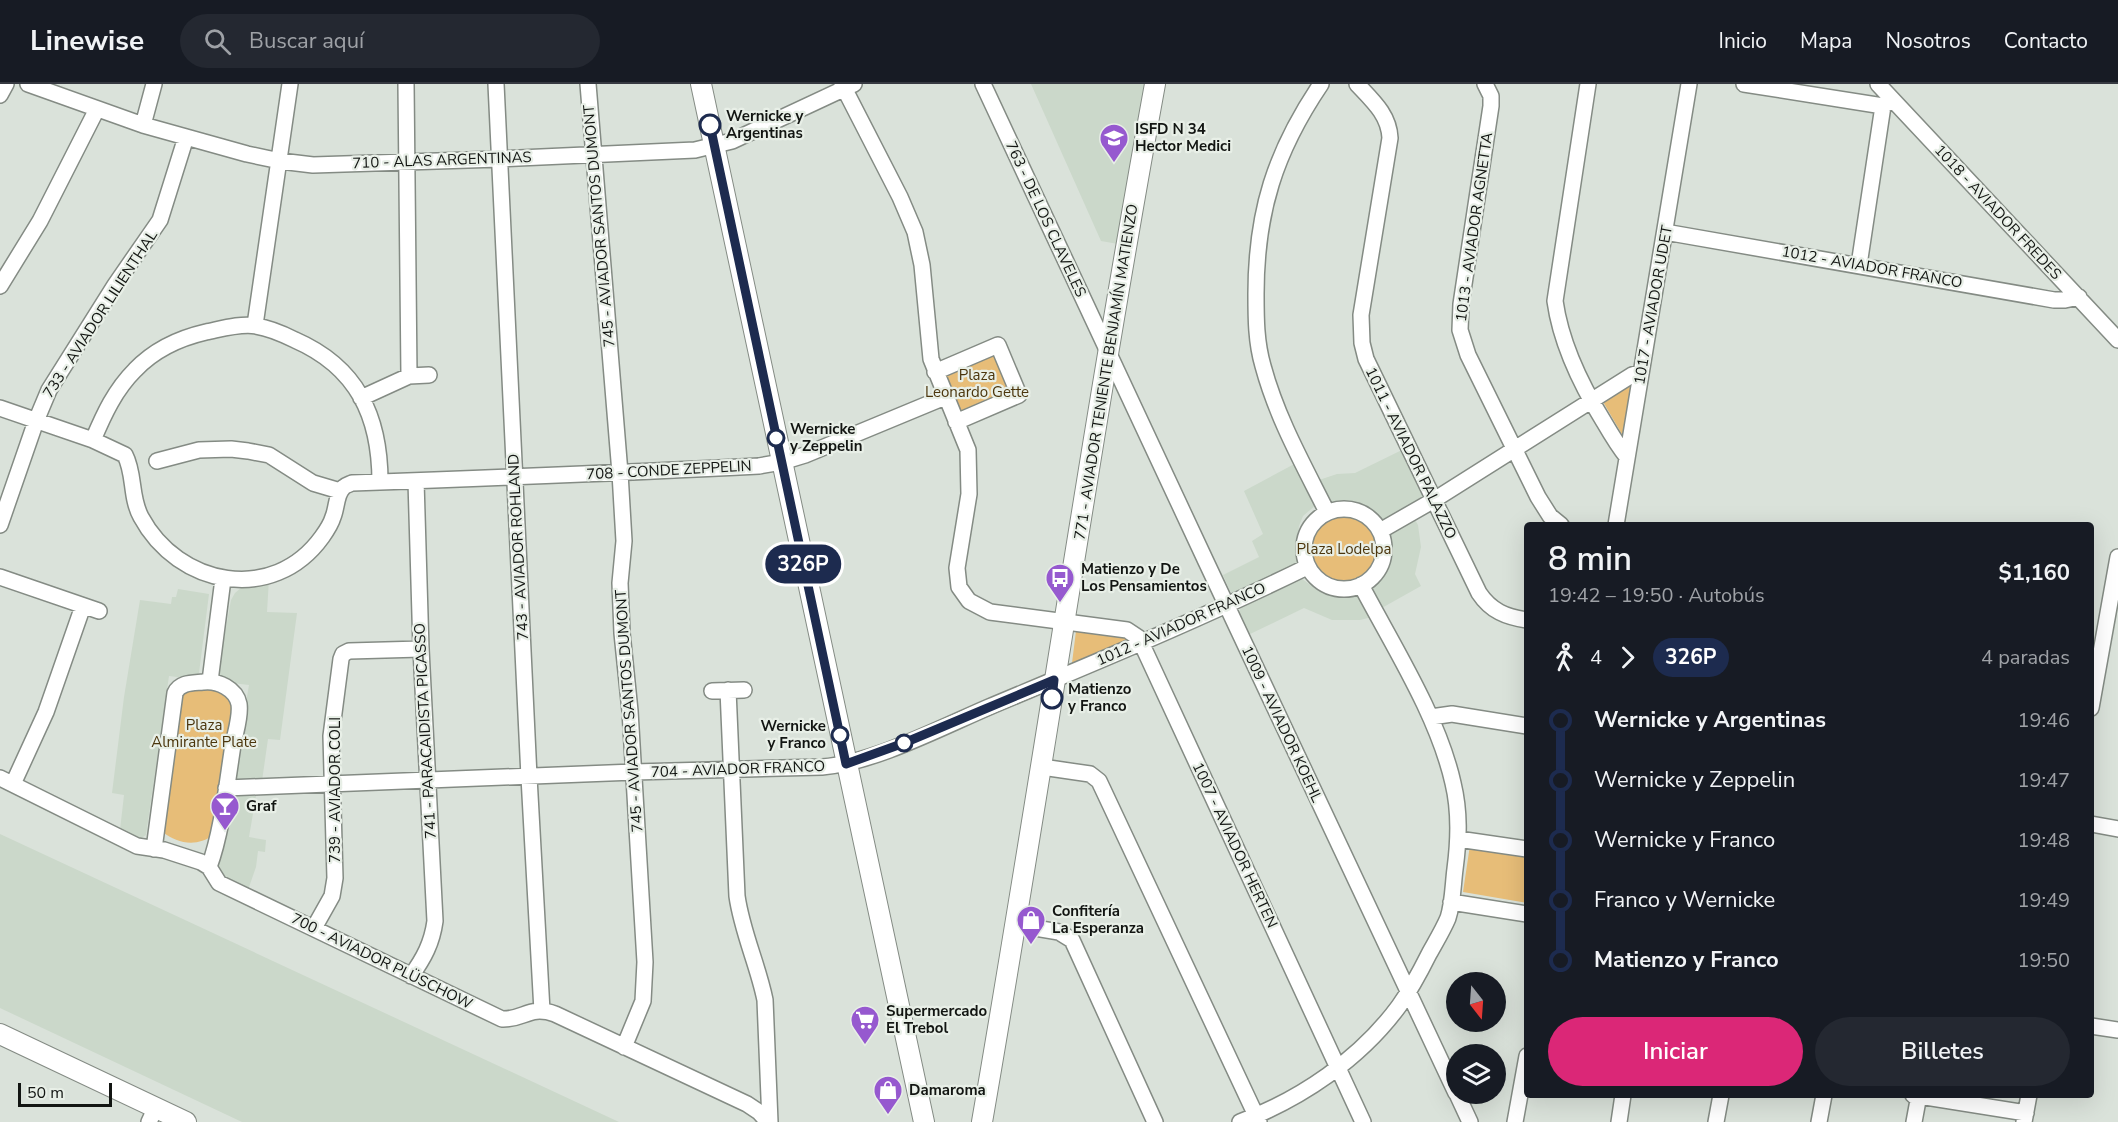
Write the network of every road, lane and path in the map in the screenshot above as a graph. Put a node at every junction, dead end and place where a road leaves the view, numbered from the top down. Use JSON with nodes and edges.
{"nodes":[{"id":1,"x":6,"y":84,"type":"edge"},
{"id":2,"x":154,"y":84,"type":"edge"},
{"id":3,"x":290,"y":84,"type":"edge"},
{"id":4,"x":406,"y":84,"type":"edge"},
{"id":5,"x":496,"y":84,"type":"edge"},
{"id":6,"x":588,"y":84,"type":"edge"},
{"id":7,"x":701,"y":84,"type":"edge"},
{"id":8,"x":983,"y":84,"type":"edge"},
{"id":9,"x":1155,"y":84,"type":"edge"},
{"id":10,"x":1321,"y":84,"type":"edge"},
{"id":11,"x":1358,"y":84,"type":"edge"},
{"id":12,"x":1485,"y":84,"type":"edge"},
{"id":13,"x":1588,"y":84,"type":"edge"},
{"id":14,"x":1689,"y":84,"type":"edge"},
{"id":15,"x":1744,"y":84,"type":"edge"},
{"id":16,"x":1878,"y":84,"type":"edge"},
{"id":17,"x":36,"y":85,"type":"edge"},
{"id":18,"x":847,"y":86,"type":"edge"},
{"id":19,"x":0,"y":95,"type":"edge"},
{"id":20,"x":1888,"y":103,"type":"junction"},
{"id":21,"x":97,"y":109,"type":"junction"},
{"id":22,"x":144,"y":125,"type":"junction"},
{"id":23,"x":186,"y":137,"type":"junction"},
{"id":24,"x":715,"y":146,"type":"junction"},
{"id":25,"x":592,"y":154,"type":"junction"},
{"id":26,"x":499,"y":159,"type":"junction"},
{"id":27,"x":280,"y":161,"type":"junction"},
{"id":28,"x":406,"y":162,"type":"junction"},
{"id":29,"x":1665,"y":232,"type":"junction"},
{"id":30,"x":1859,"y":265,"type":"junction"},
{"id":31,"x":0,"y":286,"type":"edge"},
{"id":32,"x":2079,"y":297,"type":"junction"},
{"id":33,"x":255,"y":325,"type":"junction"},
{"id":34,"x":2118,"y":340,"type":"edge"},
{"id":35,"x":1109,"y":354,"type":"junction"},
{"id":36,"x":935,"y":372,"type":"junction"},
{"id":37,"x":1641,"y":372,"type":"junction"},
{"id":38,"x":429,"y":375,"type":"dead end"},
{"id":39,"x":409,"y":376,"type":"junction"},
{"id":40,"x":945,"y":397,"type":"junction"},
{"id":41,"x":362,"y":398,"type":"junction"},
{"id":42,"x":1592,"y":402,"type":"junction"},
{"id":43,"x":0,"y":408,"type":"edge"},
{"id":44,"x":36,"y":421,"type":"junction"},
{"id":45,"x":956,"y":422,"type":"junction"},
{"id":46,"x":93,"y":440,"type":"junction"},
{"id":47,"x":1514,"y":450,"type":"junction"},
{"id":48,"x":1627,"y":457,"type":"junction"},
{"id":49,"x":157,"y":461,"type":"dead end"},
{"id":50,"x":782,"y":462,"type":"junction"},
{"id":51,"x":620,"y":473,"type":"junction"},
{"id":52,"x":514,"y":477,"type":"junction"},
{"id":53,"x":416,"y":481,"type":"junction"},
{"id":54,"x":380,"y":482,"type":"junction"},
{"id":55,"x":340,"y":491,"type":"junction"},
{"id":56,"x":1434,"y":500,"type":"junction"},
{"id":57,"x":1328,"y":512,"type":"junction"},
{"id":58,"x":1557,"y":522,"type":"edge"},
{"id":59,"x":1616,"y":522,"type":"edge"},
{"id":60,"x":0,"y":525,"type":"edge"},
{"id":61,"x":1380,"y":531,"type":"junction"},
{"id":62,"x":2118,"y":557,"type":"edge"},
{"id":63,"x":1307,"y":567,"type":"junction"},
{"id":64,"x":0,"y":577,"type":"edge"},
{"id":65,"x":224,"y":579,"type":"junction"},
{"id":66,"x":1361,"y":585,"type":"junction"},
{"id":67,"x":83,"y":606,"type":"junction"},
{"id":68,"x":1226,"y":607,"type":"junction"},
{"id":69,"x":99,"y":611,"type":"dead end"},
{"id":70,"x":1524,"y":619,"type":"edge"},
{"id":71,"x":1064,"y":622,"type":"junction"},
{"id":72,"x":2112,"y":624,"type":"edge"},
{"id":73,"x":1141,"y":642,"type":"junction"},
{"id":74,"x":421,"y":649,"type":"junction"},
{"id":75,"x":2094,"y":676,"type":"edge"},
{"id":76,"x":1054,"y":680,"type":"junction"},
{"id":77,"x":210,"y":681,"type":"junction"},
{"id":78,"x":728,"y":690,"type":"junction"},
{"id":79,"x":744,"y":690,"type":"dead end"},
{"id":80,"x":712,"y":691,"type":"dead end"},
{"id":81,"x":1431,"y":717,"type":"junction"},
{"id":82,"x":1524,"y":726,"type":"edge"},
{"id":83,"x":846,"y":764,"type":"junction"},
{"id":84,"x":1042,"y":767,"type":"junction"},
{"id":85,"x":731,"y":770,"type":"junction"},
{"id":86,"x":633,"y":772,"type":"junction"},
{"id":87,"x":529,"y":777,"type":"junction"},
{"id":88,"x":427,"y":780,"type":"junction"},
{"id":89,"x":6,"y":781,"type":"edge"},
{"id":90,"x":332,"y":784,"type":"junction"},
{"id":91,"x":226,"y":788,"type":"junction"},
{"id":92,"x":2094,"y":825,"type":"edge"},
{"id":93,"x":2118,"y":829,"type":"edge"},
{"id":94,"x":1458,"y":839,"type":"junction"},
{"id":95,"x":154,"y":849,"type":"junction"},
{"id":96,"x":1524,"y":849,"type":"edge"},
{"id":97,"x":209,"y":867,"type":"junction"},
{"id":98,"x":1451,"y":902,"type":"junction"},
{"id":99,"x":1524,"y":914,"type":"edge"},
{"id":100,"x":1016,"y":925,"type":"junction"},
{"id":101,"x":314,"y":928,"type":"junction"},
{"id":102,"x":411,"y":976,"type":"junction"},
{"id":103,"x":1408,"y":992,"type":"junction"},
{"id":104,"x":542,"y":1011,"type":"junction"},
{"id":105,"x":2094,"y":1026,"type":"edge"},
{"id":106,"x":2118,"y":1030,"type":"edge"},
{"id":107,"x":0,"y":1034,"type":"edge"},
{"id":108,"x":624,"y":1047,"type":"junction"},
{"id":109,"x":1337,"y":1068,"type":"junction"},
{"id":110,"x":1446,"y":1070,"type":"edge"},
{"id":111,"x":1524,"y":1072,"type":"edge"},
{"id":112,"x":1623,"y":1098,"type":"edge"},
{"id":113,"x":1720,"y":1098,"type":"edge"},
{"id":114,"x":1823,"y":1098,"type":"edge"},
{"id":115,"x":1917,"y":1098,"type":"edge"},
{"id":116,"x":1932,"y":1098,"type":"edge"},
{"id":117,"x":2028,"y":1098,"type":"edge"},
{"id":118,"x":1462,"y":1104,"type":"edge"},
{"id":119,"x":153,"y":1115,"type":"edge"},
{"id":120,"x":2025,"y":1117,"type":"edge"},
{"id":121,"x":1257,"y":1119,"type":"edge"},
{"id":122,"x":186,"y":1122,"type":"edge"},
{"id":123,"x":769,"y":1122,"type":"edge"},
{"id":124,"x":924,"y":1122,"type":"edge"},
{"id":125,"x":982,"y":1122,"type":"edge"},
{"id":126,"x":1155,"y":1122,"type":"edge"},
{"id":127,"x":1240,"y":1122,"type":"edge"},
{"id":128,"x":1363,"y":1122,"type":"edge"},
{"id":129,"x":1470,"y":1122,"type":"edge"},
{"id":130,"x":1515,"y":1122,"type":"edge"},
{"id":131,"x":1619,"y":1122,"type":"edge"},
{"id":132,"x":1716,"y":1122,"type":"edge"},
{"id":133,"x":1819,"y":1122,"type":"edge"},
{"id":134,"x":1914,"y":1122,"type":"edge"}],
"edges":[{"from":1,"to":19,"type":"street"},
{"from":2,"to":22,"type":"street"},
{"from":3,"to":27,"type":"street"},
{"from":4,"to":28,"type":"street"},
{"from":5,"to":26,"type":"street","name":"743 - AVIADOR ROHLAND"},
{"from":6,"to":25,"type":"street","name":"745 - AVIADOR SANTOS DUMONT"},
{"from":7,"to":24,"type":"street"},
{"from":8,"to":35,"type":"street","name":"763 - DE LOS CLAVELES"},
{"from":9,"to":35,"type":"street","name":"771 - AVIADOR TENIENTE BENJAMÍN MATIENZO"},
{"from":10,"to":57,"type":"street"},
{"from":11,"to":56,"type":"street","name":"1011 - AVIADOR PALAZZO"},
{"from":12,"to":47,"type":"street","name":"1013 - AVIADOR AGNETTA"},
{"from":13,"to":42,"type":"street"},
{"from":14,"to":29,"type":"street","name":"1017 - AVIADOR UDET"},
{"from":15,"to":20,"type":"street"},
{"from":16,"to":20,"type":"street","name":"1018 - AVIADOR FREDES"},
{"from":17,"to":21,"type":"street","name":"710 - ALAS ARGENTINAS"},
{"from":18,"to":24,"type":"street","name":"710 - ALAS ARGENTINAS"},
{"from":18,"to":36,"type":"street"},
{"from":20,"to":30,"type":"street"},
{"from":20,"to":32,"type":"street","name":"1018 - AVIADOR FREDES"},
{"from":21,"to":22,"type":"street","name":"710 - ALAS ARGENTINAS"},
{"from":21,"to":31,"type":"street"},
{"from":22,"to":23,"type":"street","name":"710 - ALAS ARGENTINAS"},
{"from":23,"to":27,"type":"street","name":"710 - ALAS ARGENTINAS"},
{"from":23,"to":44,"type":"street","name":"733 - AVIADOR LILIENTHAL"},
{"from":24,"to":25,"type":"street","name":"710 - ALAS ARGENTINAS"},
{"from":24,"to":50,"type":"street"},
{"from":25,"to":26,"type":"street","name":"710 - ALAS ARGENTINAS"},
{"from":25,"to":51,"type":"street","name":"745 - AVIADOR SANTOS DUMONT"},
{"from":26,"to":28,"type":"street","name":"710 - ALAS ARGENTINAS"},
{"from":26,"to":52,"type":"street","name":"743 - AVIADOR ROHLAND"},
{"from":27,"to":28,"type":"street","name":"710 - ALAS ARGENTINAS"},
{"from":27,"to":33,"type":"street"},
{"from":28,"to":39,"type":"street"},
{"from":29,"to":30,"type":"street","name":"1012 - AVIADOR FRANCO"},
{"from":29,"to":37,"type":"street","name":"1017 - AVIADOR UDET"},
{"from":30,"to":32,"type":"street","name":"1012 - AVIADOR FRANCO"},
{"from":32,"to":34,"type":"street","name":"1018 - AVIADOR FREDES"},
{"from":33,"to":41,"type":"street"},
{"from":33,"to":46,"type":"street"},
{"from":35,"to":68,"type":"street","name":"1009 - AVIADOR KOEHL"},
{"from":35,"to":71,"type":"street","name":"771 - AVIADOR TENIENTE BENJAMÍN MATIENZO"},
{"from":36,"to":40,"type":"street"},
{"from":36,"to":45,"type":"street"},
{"from":37,"to":42,"type":"street"},
{"from":37,"to":48,"type":"street","name":"1017 - AVIADOR UDET"},
{"from":38,"to":39,"type":"street"},
{"from":39,"to":41,"type":"street"},
{"from":40,"to":45,"type":"street"},
{"from":40,"to":50,"type":"street","name":"708 - CONDE ZEPPELIN"},
{"from":41,"to":54,"type":"street"},
{"from":42,"to":47,"type":"street"},
{"from":42,"to":48,"type":"street"},
{"from":43,"to":44,"type":"street"},
{"from":44,"to":46,"type":"street"},
{"from":44,"to":60,"type":"street","name":"733 - AVIADOR LILIENTHAL"},
{"from":45,"to":71,"type":"street"},
{"from":46,"to":65,"type":"street"},
{"from":47,"to":56,"type":"street"},
{"from":47,"to":58,"type":"street","name":"1013 - AVIADOR AGNETTA"},
{"from":48,"to":59,"type":"street","name":"1017 - AVIADOR UDET"},
{"from":49,"to":55,"type":"street"},
{"from":50,"to":51,"type":"street","name":"708 - CONDE ZEPPELIN"},
{"from":50,"to":83,"type":"street"},
{"from":51,"to":52,"type":"street","name":"708 - CONDE ZEPPELIN"},
{"from":51,"to":86,"type":"street","name":"745 - AVIADOR SANTOS DUMONT"},
{"from":52,"to":53,"type":"street","name":"708 - CONDE ZEPPELIN"},
{"from":52,"to":87,"type":"street","name":"743 - AVIADOR ROHLAND"},
{"from":53,"to":54,"type":"street","name":"708 - CONDE ZEPPELIN"},
{"from":53,"to":74,"type":"street","name":"741 - PARACAIDISTA PICASSO"},
{"from":54,"to":55,"type":"street","name":"708 - CONDE ZEPPELIN"},
{"from":55,"to":65,"type":"street"},
{"from":56,"to":61,"type":"street"},
{"from":56,"to":70,"type":"street","name":"1011 - AVIADOR PALAZZO"},
{"from":57,"to":61,"type":"street"},
{"from":57,"to":63,"type":"street"},
{"from":61,"to":66,"type":"street"},
{"from":62,"to":72,"type":"street"},
{"from":63,"to":66,"type":"street"},
{"from":63,"to":68,"type":"street","name":"1012 - AVIADOR FRANCO"},
{"from":64,"to":67,"type":"street"},
{"from":65,"to":77,"type":"street"},
{"from":66,"to":81,"type":"street"},
{"from":67,"to":69,"type":"street"},
{"from":67,"to":89,"type":"street"},
{"from":68,"to":73,"type":"street","name":"1012 - AVIADOR FRANCO"},
{"from":68,"to":103,"type":"street","name":"1009 - AVIADOR KOEHL"},
{"from":71,"to":73,"type":"street"},
{"from":71,"to":76,"type":"street","name":"771 - AVIADOR TENIENTE BENJAMÍN MATIENZO"},
{"from":72,"to":75,"type":"street"},
{"from":73,"to":76,"type":"street","name":"1012 - AVIADOR FRANCO"},
{"from":73,"to":109,"type":"street","name":"1007 - AVIADOR HERTEN"},
{"from":74,"to":88,"type":"street","name":"741 - PARACAIDISTA PICASSO"},
{"from":74,"to":90,"type":"street","name":"739 - AVIADOR COLI"},
{"from":76,"to":83,"type":"street","name":"704 - AVIADOR FRANCO"},
{"from":76,"to":84,"type":"street","name":"771 - AVIADOR TENIENTE BENJAMÍN MATIENZO"},
{"from":77,"to":91,"type":"street"},
{"from":77,"to":95,"type":"street"},
{"from":78,"to":79,"type":"street"},
{"from":78,"to":80,"type":"street"},
{"from":78,"to":85,"type":"street"},
{"from":81,"to":82,"type":"street"},
{"from":81,"to":94,"type":"street"},
{"from":83,"to":85,"type":"street","name":"704 - AVIADOR FRANCO"},
{"from":83,"to":124,"type":"street"},
{"from":84,"to":100,"type":"street","name":"771 - AVIADOR TENIENTE BENJAMÍN MATIENZO"},
{"from":84,"to":121,"type":"street"},
{"from":85,"to":86,"type":"street","name":"704 - AVIADOR FRANCO"},
{"from":85,"to":123,"type":"street"},
{"from":86,"to":87,"type":"street","name":"704 - AVIADOR FRANCO"},
{"from":86,"to":108,"type":"street","name":"745 - AVIADOR SANTOS DUMONT"},
{"from":87,"to":88,"type":"street","name":"704 - AVIADOR FRANCO"},
{"from":87,"to":104,"type":"street","name":"743 - AVIADOR ROHLAND"},
{"from":88,"to":90,"type":"street","name":"704 - AVIADOR FRANCO"},
{"from":88,"to":102,"type":"street","name":"741 - PARACAIDISTA PICASSO"},
{"from":89,"to":95,"type":"street","name":"700 - AVIADOR PLÜSCHOW"},
{"from":90,"to":91,"type":"street","name":"704 - AVIADOR FRANCO"},
{"from":90,"to":101,"type":"street","name":"739 - AVIADOR COLI"},
{"from":91,"to":97,"type":"street"},
{"from":92,"to":93,"type":"street"},
{"from":94,"to":96,"type":"street"},
{"from":94,"to":98,"type":"street"},
{"from":95,"to":97,"type":"street","name":"700 - AVIADOR PLÜSCHOW"},
{"from":97,"to":101,"type":"street","name":"700 - AVIADOR PLÜSCHOW"},
{"from":98,"to":99,"type":"street"},
{"from":98,"to":103,"type":"street"},
{"from":100,"to":125,"type":"street","name":"771 - AVIADOR TENIENTE BENJAMÍN MATIENZO"},
{"from":100,"to":126,"type":"street"},
{"from":101,"to":102,"type":"street","name":"700 - AVIADOR PLÜSCHOW"},
{"from":102,"to":104,"type":"street","name":"700 - AVIADOR PLÜSCHOW"},
{"from":103,"to":109,"type":"street"},
{"from":103,"to":110,"type":"street","name":"1009 - AVIADOR KOEHL"},
{"from":104,"to":108,"type":"street"},
{"from":105,"to":106,"type":"street"},
{"from":107,"to":119,"type":"street"},
{"from":108,"to":123,"type":"street"},
{"from":109,"to":121,"type":"street"},
{"from":109,"to":128,"type":"street","name":"1007 - AVIADOR HERTEN"},
{"from":111,"to":130,"type":"street"},
{"from":112,"to":131,"type":"street"},
{"from":113,"to":132,"type":"street"},
{"from":114,"to":133,"type":"street"},
{"from":115,"to":134,"type":"street"},
{"from":116,"to":120,"type":"street"},
{"from":117,"to":120,"type":"street"},
{"from":118,"to":129,"type":"street","name":"1009 - AVIADOR KOEHL"},
{"from":119,"to":122,"type":"street"},
{"from":121,"to":127,"type":"street"}]}
